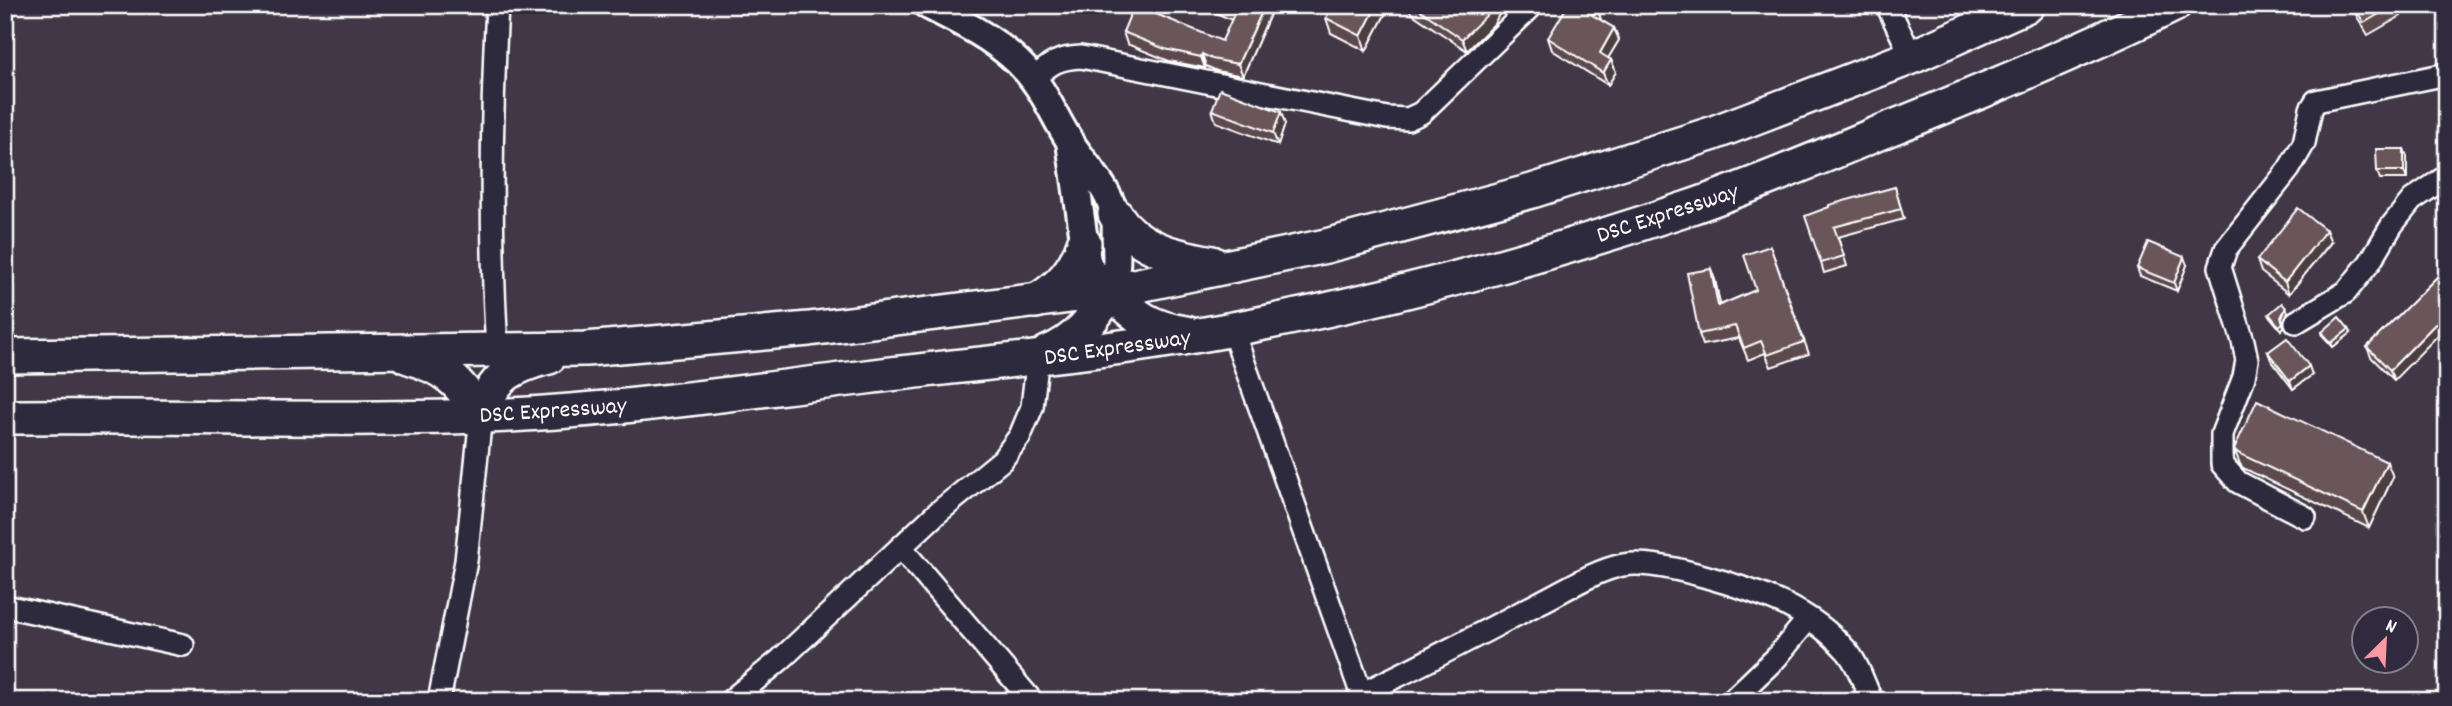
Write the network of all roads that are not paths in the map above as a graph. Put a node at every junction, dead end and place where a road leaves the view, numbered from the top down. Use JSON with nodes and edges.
{"nodes":[{"id":1,"x":498,"y":5,"type":"edge"},
{"id":2,"x":927,"y":5,"type":"edge"},
{"id":3,"x":1533,"y":5,"type":"edge"},
{"id":4,"x":1887,"y":5,"type":"edge"},
{"id":5,"x":2028,"y":5,"type":"edge"},
{"id":6,"x":2174,"y":5,"type":"edge"},
{"id":7,"x":1912,"y":57,"type":"junction"},
{"id":8,"x":2447,"y":74,"type":"edge"},
{"id":9,"x":1033,"y":79,"type":"junction"},
{"id":10,"x":1070,"y":142,"type":"junction"},
{"id":11,"x":2447,"y":176,"type":"edge"},
{"id":12,"x":1115,"y":214,"type":"junction"},
{"id":13,"x":1084,"y":243,"type":"junction"},
{"id":14,"x":1225,"y":266,"type":"junction"},
{"id":15,"x":1110,"y":291,"type":"junction"},
{"id":16,"x":1035,"y":302,"type":"junction"},
{"id":17,"x":2296,"y":322,"type":"dead end"},
{"id":18,"x":1216,"y":332,"type":"junction"},
{"id":19,"x":497,"y":349,"type":"junction"},
{"id":20,"x":586,"y":349,"type":"junction"},
{"id":21,"x":393,"y":352,"type":"junction"},
{"id":22,"x":5,"y":356,"type":"edge"},
{"id":23,"x":1038,"y":356,"type":"junction"},
{"id":24,"x":481,"y":415,"type":"junction"},
{"id":25,"x":5,"y":417,"type":"edge"},
{"id":26,"x":2305,"y":517,"type":"dead end"},
{"id":27,"x":901,"y":548,"type":"junction"},
{"id":28,"x":5,"y":606,"type":"edge"},
{"id":29,"x":1808,"y":619,"type":"junction"},
{"id":30,"x":183,"y":645,"type":"dead end"},
{"id":31,"x":1363,"y":697,"type":"edge"},
{"id":32,"x":439,"y":701,"type":"edge"},
{"id":33,"x":730,"y":701,"type":"edge"},
{"id":34,"x":1032,"y":701,"type":"edge"},
{"id":35,"x":1731,"y":701,"type":"edge"},
{"id":36,"x":1872,"y":701,"type":"edge"}],
"edges":[{"from":1,"to":19,"type":"street"},
{"from":2,"to":9,"type":"street"},
{"from":3,"to":9,"type":"street"},
{"from":4,"to":7,"type":"street"},
{"from":5,"to":7,"type":"main road"},
{"from":6,"to":18,"type":"main road","name":"DSC Expressway"},
{"from":7,"to":14,"type":"main road"},
{"from":8,"to":26,"type":"street"},
{"from":9,"to":10,"type":"street"},
{"from":10,"to":12,"type":"street"},
{"from":10,"to":13,"type":"street"},
{"from":11,"to":17,"type":"street"},
{"from":12,"to":14,"type":"main road"},
{"from":12,"to":15,"type":"street"},
{"from":13,"to":15,"type":"street"},
{"from":13,"to":16,"type":"main road"},
{"from":14,"to":15,"type":"main road"},
{"from":15,"to":16,"type":"main road"},
{"from":15,"to":18,"type":"main road"},
{"from":15,"to":23,"type":"main road"},
{"from":16,"to":20,"type":"main road"},
{"from":18,"to":23,"type":"main road","name":"DSC Expressway"},
{"from":18,"to":31,"type":"street"},
{"from":19,"to":20,"type":"main road"},
{"from":19,"to":21,"type":"main road"},
{"from":20,"to":24,"type":"main road"},
{"from":21,"to":22,"type":"main road"},
{"from":21,"to":24,"type":"main road"},
{"from":23,"to":24,"type":"main road","name":"DSC Expressway"},
{"from":23,"to":27,"type":"street"},
{"from":24,"to":25,"type":"main road","name":"DSC Expressway"},
{"from":24,"to":32,"type":"street"},
{"from":27,"to":33,"type":"street"},
{"from":27,"to":34,"type":"street"},
{"from":28,"to":30,"type":"street"},
{"from":29,"to":31,"type":"street"},
{"from":29,"to":35,"type":"street"},
{"from":29,"to":36,"type":"street"}]}
